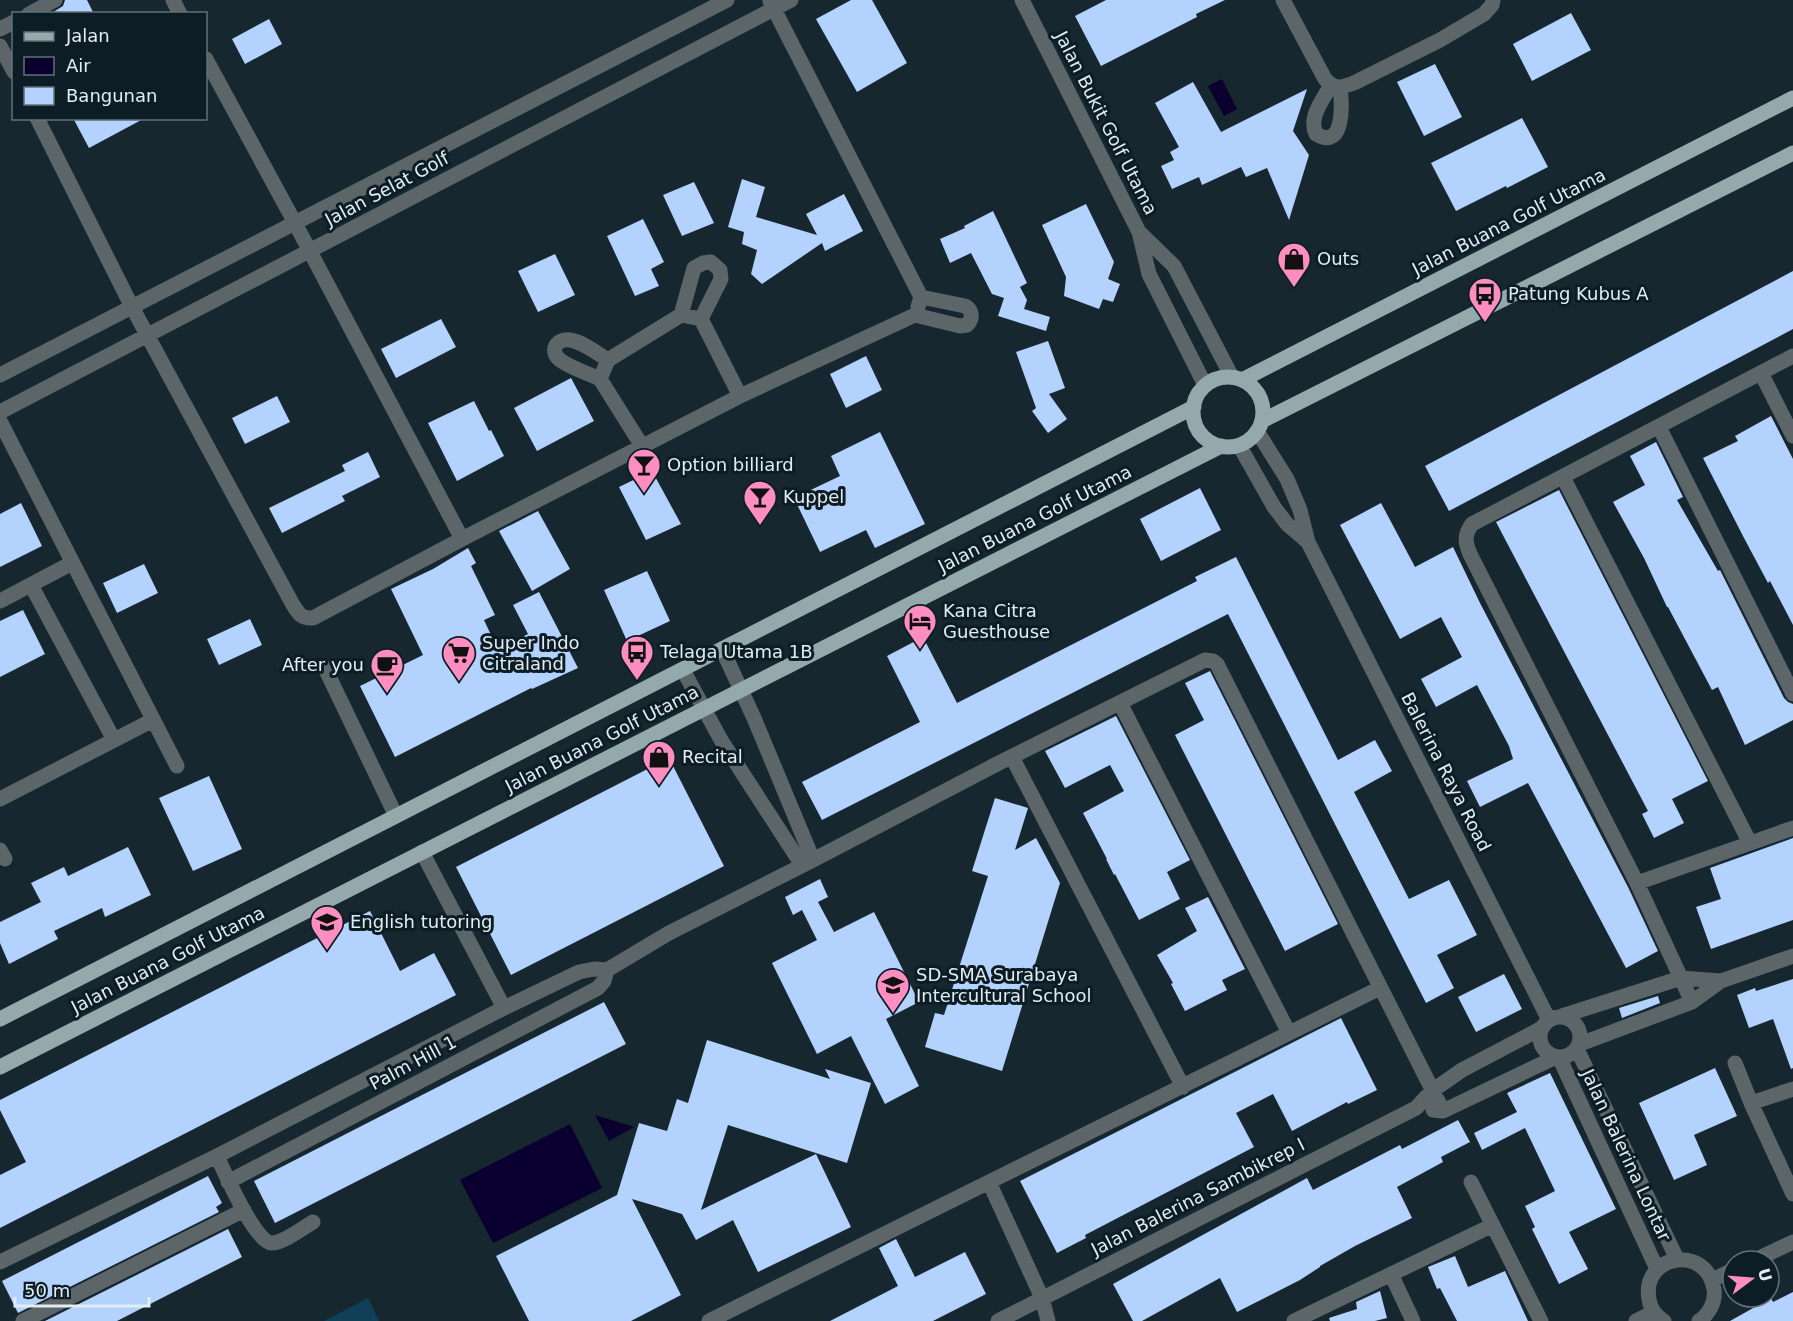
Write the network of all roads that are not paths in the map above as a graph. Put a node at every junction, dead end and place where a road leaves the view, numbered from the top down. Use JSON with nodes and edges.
{"nodes":[{"id":1,"x":55,"y":0,"type":"edge"},
{"id":2,"x":727,"y":0,"type":"edge"},
{"id":3,"x":792,"y":0,"type":"edge"},
{"id":4,"x":1022,"y":0,"type":"edge"},
{"id":5,"x":1283,"y":0,"type":"edge"},
{"id":6,"x":1493,"y":0,"type":"edge"},
{"id":7,"x":772,"y":4,"type":"edge"},
{"id":8,"x":33,"y":12,"type":"edge"},
{"id":9,"x":0,"y":46,"type":"edge"},
{"id":10,"x":207,"y":61,"type":"edge"},
{"id":11,"x":12,"y":68,"type":"edge"},
{"id":12,"x":1793,"y":99,"type":"edge"},
{"id":13,"x":38,"y":120,"type":"edge"},
{"id":14,"x":1793,"y":153,"type":"edge"},
{"id":15,"x":295,"y":223,"type":"junction"},
{"id":16,"x":1139,"y":232,"type":"junction"},
{"id":17,"x":310,"y":251,"type":"junction"},
{"id":18,"x":921,"y":297,"type":"junction"},
{"id":19,"x":132,"y":307,"type":"junction"},
{"id":20,"x":681,"y":315,"type":"junction"},
{"id":21,"x":915,"y":315,"type":"junction"},
{"id":22,"x":701,"y":319,"type":"junction"},
{"id":23,"x":147,"y":336,"type":"junction"},
{"id":24,"x":1793,"y":356,"type":"edge"},
{"id":25,"x":608,"y":360,"type":"junction"},
{"id":26,"x":1761,"y":373,"type":"junction"},
{"id":27,"x":0,"y":375,"type":"edge"},
{"id":28,"x":1237,"y":378,"type":"junction"},
{"id":29,"x":600,"y":379,"type":"junction"},
{"id":30,"x":1205,"y":385,"type":"junction"},
{"id":31,"x":740,"y":396,"type":"junction"},
{"id":32,"x":1194,"y":407,"type":"junction"},
{"id":33,"x":0,"y":412,"type":"edge"},
{"id":34,"x":0,"y":421,"type":"edge"},
{"id":35,"x":1260,"y":426,"type":"junction"},
{"id":36,"x":1659,"y":427,"type":"junction"},
{"id":37,"x":1793,"y":436,"type":"edge"},
{"id":38,"x":1239,"y":445,"type":"junction"},
{"id":39,"x":642,"y":446,"type":"junction"},
{"id":40,"x":1221,"y":446,"type":"junction"},
{"id":41,"x":1563,"y":477,"type":"junction"},
{"id":42,"x":462,"y":539,"type":"junction"},
{"id":43,"x":1308,"y":542,"type":"junction"},
{"id":44,"x":72,"y":563,"type":"junction"},
{"id":45,"x":31,"y":585,"type":"junction"},
{"id":46,"x":0,"y":601,"type":"edge"},
{"id":47,"x":722,"y":649,"type":"junction"},
{"id":48,"x":324,"y":666,"type":"dead end"},
{"id":49,"x":683,"y":670,"type":"junction"},
{"id":50,"x":742,"y":690,"type":"junction"},
{"id":51,"x":1793,"y":694,"type":"edge"},
{"id":52,"x":1120,"y":703,"type":"junction"},
{"id":53,"x":703,"y":710,"type":"junction"},
{"id":54,"x":153,"y":720,"type":"junction"},
{"id":55,"x":114,"y":740,"type":"junction"},
{"id":56,"x":1012,"y":757,"type":"junction"},
{"id":57,"x":177,"y":766,"type":"dead end"},
{"id":58,"x":0,"y":800,"type":"edge"},
{"id":59,"x":396,"y":816,"type":"junction"},
{"id":60,"x":1793,"y":828,"type":"edge"},
{"id":61,"x":1750,"y":843,"type":"junction"},
{"id":62,"x":422,"y":852,"type":"junction"},
{"id":63,"x":808,"y":862,"type":"junction"},
{"id":64,"x":1637,"y":883,"type":"junction"},
{"id":65,"x":1793,"y":956,"type":"edge"},
{"id":66,"x":607,"y":970,"type":"junction"},
{"id":67,"x":1681,"y":978,"type":"junction"},
{"id":68,"x":1721,"y":981,"type":"junction"},
{"id":69,"x":1380,"y":988,"type":"junction"},
{"id":70,"x":1692,"y":1002,"type":"junction"},
{"id":71,"x":504,"y":1008,"type":"junction"},
{"id":72,"x":0,"y":1019,"type":"edge"},
{"id":73,"x":1551,"y":1021,"type":"junction"},
{"id":74,"x":1289,"y":1033,"type":"junction"},
{"id":75,"x":1579,"y":1046,"type":"junction"},
{"id":76,"x":1558,"y":1057,"type":"junction"},
{"id":77,"x":1734,"y":1063,"type":"dead end"},
{"id":78,"x":0,"y":1067,"type":"edge"},
{"id":79,"x":1183,"y":1088,"type":"junction"},
{"id":80,"x":1793,"y":1089,"type":"edge"},
{"id":81,"x":1432,"y":1091,"type":"junction"},
{"id":82,"x":1751,"y":1103,"type":"junction"},
{"id":83,"x":1416,"y":1108,"type":"junction"},
{"id":84,"x":1443,"y":1111,"type":"junction"},
{"id":85,"x":217,"y":1156,"type":"junction"},
{"id":86,"x":228,"y":1182,"type":"junction"},
{"id":87,"x":989,"y":1182,"type":"junction"},
{"id":88,"x":1471,"y":1182,"type":"dead end"},
{"id":89,"x":1793,"y":1194,"type":"edge"},
{"id":90,"x":244,"y":1210,"type":"junction"},
{"id":91,"x":313,"y":1222,"type":"dead end"},
{"id":92,"x":1493,"y":1225,"type":"junction"},
{"id":93,"x":1793,"y":1242,"type":"edge"},
{"id":94,"x":1778,"y":1249,"type":"edge"},
{"id":95,"x":1677,"y":1259,"type":"junction"},
{"id":96,"x":0,"y":1262,"type":"edge"},
{"id":97,"x":1657,"y":1269,"type":"junction"},
{"id":98,"x":1391,"y":1274,"type":"junction"},
{"id":99,"x":1721,"y":1276,"type":"edge"},
{"id":100,"x":1712,"y":1280,"type":"junction"},
{"id":101,"x":1042,"y":1298,"type":"junction"},
{"id":102,"x":1659,"y":1317,"type":"edge"},
{"id":103,"x":1701,"y":1320,"type":"edge"},
{"id":104,"x":23,"y":1321,"type":"edge"},
{"id":105,"x":709,"y":1321,"type":"edge"},
{"id":106,"x":998,"y":1321,"type":"edge"},
{"id":107,"x":1048,"y":1321,"type":"edge"},
{"id":108,"x":1294,"y":1321,"type":"edge"},
{"id":109,"x":1413,"y":1321,"type":"edge"},
{"id":110,"x":1541,"y":1321,"type":"edge"},
{"id":111,"x":1636,"y":1321,"type":"edge"}],
"edges":[{"from":1,"to":8,"type":"street"},
{"from":2,"to":15,"type":"street","name":"Jalan Selat Golf"},
{"from":3,"to":7,"type":"street","name":"Jalan Selat Golf"},
{"from":4,"to":16,"type":"street","name":"Jalan Bukit Golf Utama"},
{"from":5,"to":6,"type":"street"},
{"from":7,"to":17,"type":"street","name":"Jalan Selat Golf"},
{"from":7,"to":18,"type":"street"},
{"from":9,"to":11,"type":"street"},
{"from":10,"to":15,"type":"street"},
{"from":12,"to":28,"type":"main road","name":"Jalan Buana Golf Utama"},
{"from":13,"to":19,"type":"street"},
{"from":14,"to":35,"type":"main road"},
{"from":15,"to":17,"type":"street"},
{"from":15,"to":19,"type":"street","name":"Jalan Selat Golf"},
{"from":16,"to":28,"type":"street","name":"Jalan Bukit Golf Utama"},
{"from":16,"to":30,"type":"street","name":"Jalan Bukit Golf Utama"},
{"from":17,"to":23,"type":"street","name":"Jalan Selat Golf"},
{"from":17,"to":42,"type":"street"},
{"from":18,"to":21,"type":"street"},
{"from":18,"to":21,"type":"street"},
{"from":19,"to":23,"type":"street"},
{"from":19,"to":27,"type":"street","name":"Jalan Selat Golf"},
{"from":20,"to":22,"type":"street"},
{"from":20,"to":22,"type":"street"},
{"from":20,"to":25,"type":"street"},
{"from":21,"to":31,"type":"street"},
{"from":22,"to":31,"type":"street"},
{"from":23,"to":33,"type":"street","name":"Jalan Selat Golf"},
{"from":23,"to":42,"type":"street"},
{"from":24,"to":26,"type":"street"},
{"from":25,"to":29,"type":"street"},
{"from":25,"to":29,"type":"street"},
{"from":26,"to":36,"type":"street"},
{"from":26,"to":37,"type":"street"},
{"from":28,"to":30,"type":"main road"},
{"from":28,"to":35,"type":"main road"},
{"from":29,"to":39,"type":"street"},
{"from":30,"to":32,"type":"main road"},
{"from":31,"to":39,"type":"street"},
{"from":32,"to":40,"type":"main road"},
{"from":32,"to":47,"type":"main road","name":"Jalan Buana Golf Utama"},
{"from":34,"to":44,"type":"street"},
{"from":35,"to":38,"type":"main road"},
{"from":35,"to":43,"type":"street","name":"Balerina Raya Road"},
{"from":36,"to":41,"type":"street"},
{"from":36,"to":51,"type":"street"},
{"from":38,"to":40,"type":"main road"},
{"from":38,"to":43,"type":"street","name":"Balerina Raya Road"},
{"from":39,"to":42,"type":"street"},
{"from":40,"to":50,"type":"main road","name":"Jalan Buana Golf Utama"},
{"from":41,"to":61,"type":"street"},
{"from":41,"to":64,"type":"street"},
{"from":43,"to":73,"type":"street","name":"Balerina Raya Road"},
{"from":44,"to":45,"type":"street"},
{"from":44,"to":54,"type":"street"},
{"from":45,"to":46,"type":"street"},
{"from":45,"to":55,"type":"street"},
{"from":47,"to":49,"type":"main road","name":"Jalan Buana Golf Utama"},
{"from":47,"to":50,"type":"street"},
{"from":48,"to":59,"type":"street"},
{"from":49,"to":53,"type":"street"},
{"from":49,"to":59,"type":"main road","name":"Jalan Buana Golf Utama"},
{"from":50,"to":53,"type":"main road","name":"Jalan Buana Golf Utama"},
{"from":50,"to":63,"type":"street"},
{"from":52,"to":56,"type":"street","name":"Palm Hill 1"},
{"from":52,"to":69,"type":"street","name":"Palm Hill 1"},
{"from":52,"to":74,"type":"street"},
{"from":53,"to":62,"type":"main road","name":"Jalan Buana Golf Utama"},
{"from":53,"to":63,"type":"street"},
{"from":54,"to":55,"type":"street"},
{"from":54,"to":57,"type":"street"},
{"from":55,"to":58,"type":"street"},
{"from":56,"to":63,"type":"street","name":"Palm Hill 1"},
{"from":56,"to":79,"type":"street"},
{"from":59,"to":72,"type":"main road","name":"Jalan Buana Golf Utama"},
{"from":60,"to":61,"type":"street"},
{"from":61,"to":64,"type":"street"},
{"from":62,"to":71,"type":"street"},
{"from":62,"to":78,"type":"main road","name":"Jalan Buana Golf Utama"},
{"from":63,"to":66,"type":"street","name":"Palm Hill 1"},
{"from":64,"to":67,"type":"street"},
{"from":65,"to":68,"type":"street","name":"Jalan Balerina Sambikrep I"},
{"from":66,"to":71,"type":"street","name":"Palm Hill 1"},
{"from":66,"to":86,"type":"street","name":"Palm Hill 1"},
{"from":67,"to":68,"type":"street","name":"Jalan Balerina Sambikrep I"},
{"from":67,"to":70,"type":"street"},
{"from":67,"to":73,"type":"street","name":"Jalan Balerina Sambikrep I"},
{"from":68,"to":70,"type":"street","name":"Jalan Balerina Sambikrep I"},
{"from":69,"to":74,"type":"street"},
{"from":69,"to":81,"type":"street"},
{"from":70,"to":75,"type":"street","name":"Jalan Balerina Sambikrep I"},
{"from":71,"to":85,"type":"street","name":"Palm Hill 1"},
{"from":73,"to":75,"type":"street"},
{"from":73,"to":76,"type":"street"},
{"from":73,"to":81,"type":"street","name":"Jalan Balerina Sambikrep I"},
{"from":74,"to":79,"type":"street"},
{"from":75,"to":76,"type":"street"},
{"from":75,"to":95,"type":"street","name":"Jalan Balerina Lontar"},
{"from":76,"to":84,"type":"street"},
{"from":76,"to":97,"type":"street","name":"Jalan Balerina Lontar"},
{"from":77,"to":82,"type":"street"},
{"from":79,"to":87,"type":"street"},
{"from":80,"to":82,"type":"street"},
{"from":81,"to":83,"type":"street","name":"Jalan Balerina Sambikrep I"},
{"from":81,"to":84,"type":"street"},
{"from":82,"to":89,"type":"street"},
{"from":83,"to":84,"type":"street"},
{"from":83,"to":101,"type":"street","name":"Jalan Balerina Sambikrep I"},
{"from":85,"to":86,"type":"street"},
{"from":85,"to":96,"type":"street","name":"Palm Hill 1"},
{"from":86,"to":90,"type":"street"},
{"from":87,"to":101,"type":"street"},
{"from":87,"to":105,"type":"street"},
{"from":88,"to":92,"type":"street"},
{"from":90,"to":91,"type":"street"},
{"from":90,"to":104,"type":"street"},
{"from":92,"to":98,"type":"street"},
{"from":92,"to":110,"type":"street"},
{"from":93,"to":94,"type":"street"},
{"from":95,"to":97,"type":"street"},
{"from":95,"to":100,"type":"street"},
{"from":97,"to":102,"type":"street"},
{"from":98,"to":108,"type":"street"},
{"from":98,"to":109,"type":"street"},
{"from":99,"to":100,"type":"street"},
{"from":100,"to":103,"type":"street"},
{"from":101,"to":106,"type":"street","name":"Jalan Balerina Sambikrep I"},
{"from":101,"to":107,"type":"street"},
{"from":102,"to":111,"type":"street"}]}
